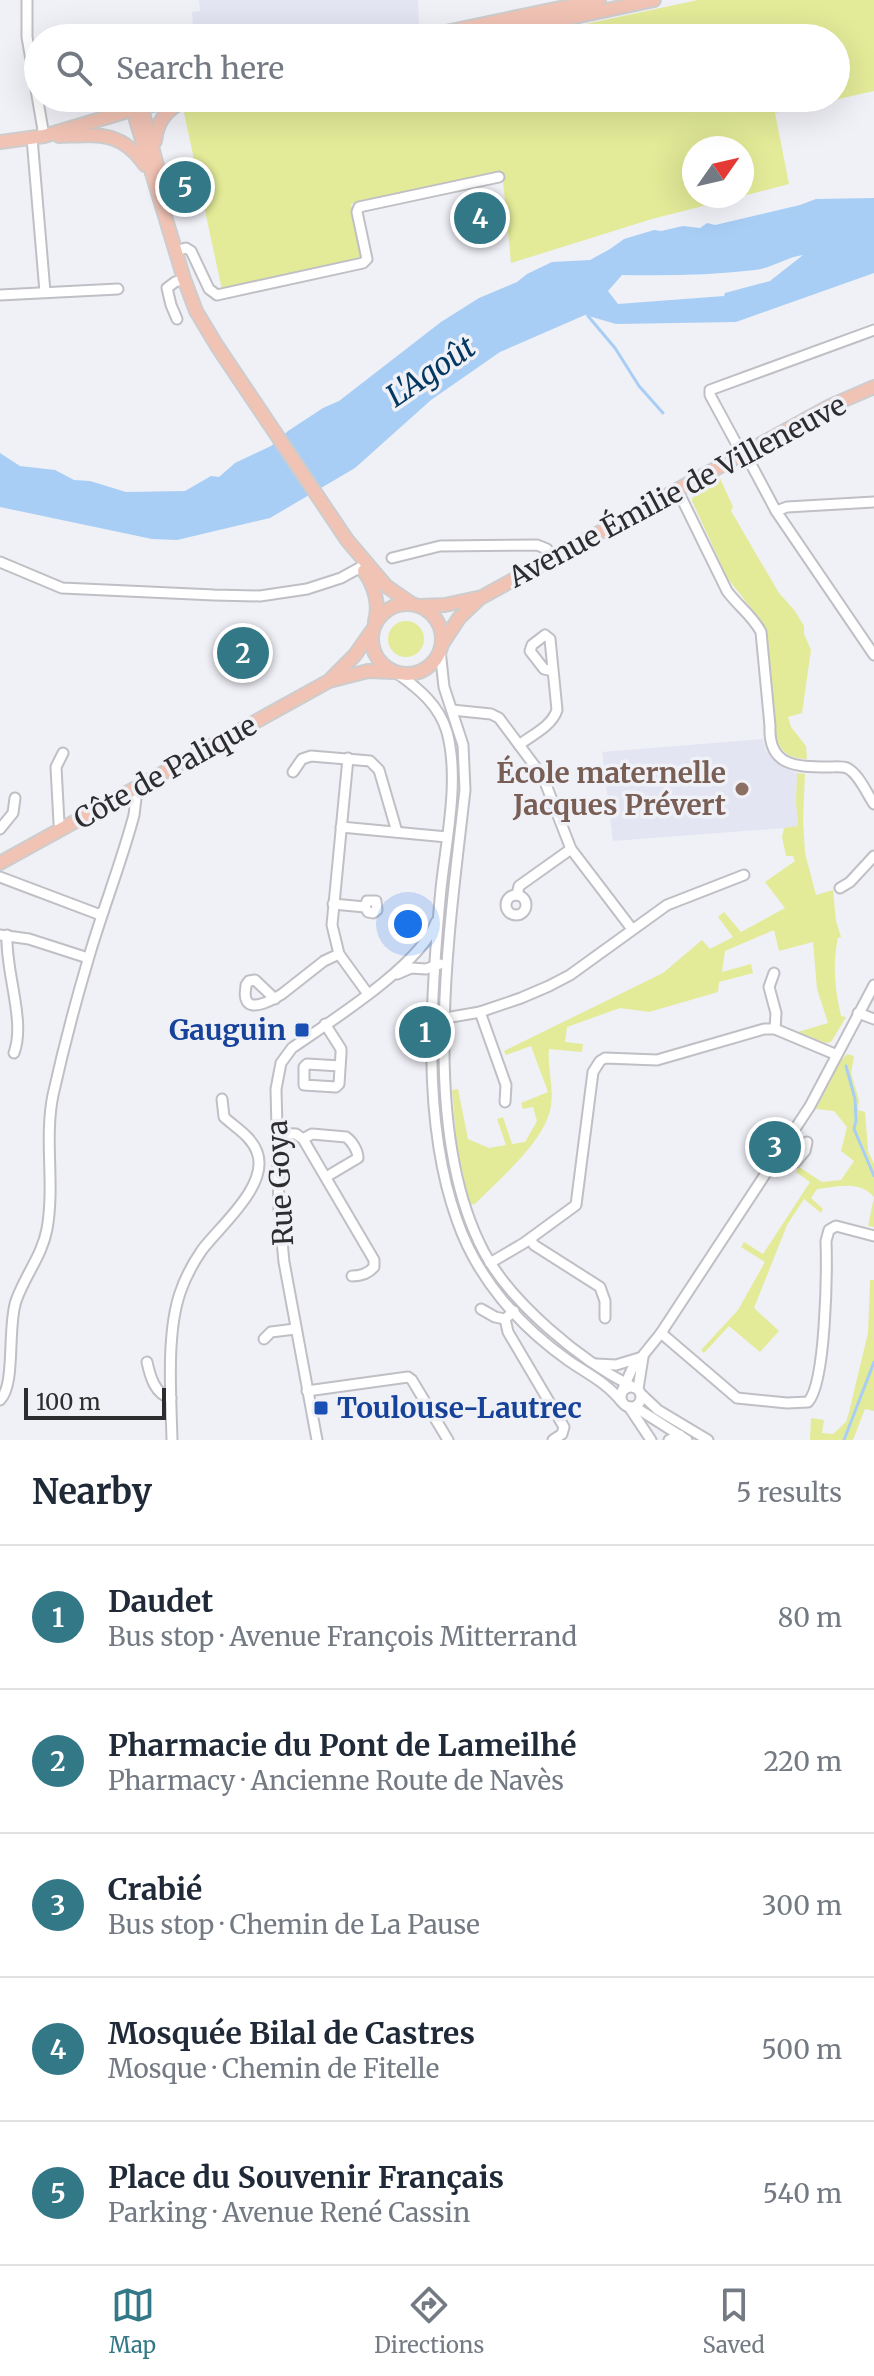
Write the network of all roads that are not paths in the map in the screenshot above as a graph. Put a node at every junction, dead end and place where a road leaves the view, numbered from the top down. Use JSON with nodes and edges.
{"nodes":[{"id":1,"x":27,"y":0,"type":"edge"},
{"id":2,"x":599,"y":0,"type":"edge"},
{"id":3,"x":654,"y":0,"type":"edge"},
{"id":4,"x":553,"y":10,"type":"edge"},
{"id":5,"x":27,"y":24,"type":"edge"},
{"id":6,"x":509,"y":24,"type":"edge"},
{"id":7,"x":35,"y":112,"type":"edge"},
{"id":8,"x":101,"y":112,"type":"edge"},
{"id":9,"x":116,"y":112,"type":"edge"},
{"id":10,"x":139,"y":112,"type":"edge"},
{"id":11,"x":144,"y":112,"type":"edge"},
{"id":12,"x":167,"y":112,"type":"edge"},
{"id":13,"x":83,"y":123,"type":"junction"},
{"id":14,"x":38,"y":137,"type":"junction"},
{"id":15,"x":0,"y":142,"type":"edge"},
{"id":16,"x":154,"y":152,"type":"junction"},
{"id":17,"x":499,"y":177,"type":"dead end"},
{"id":18,"x":152,"y":178,"type":"junction"},
{"id":19,"x":166,"y":219,"type":"junction"},
{"id":20,"x":175,"y":251,"type":"junction"},
{"id":21,"x":184,"y":279,"type":"junction"},
{"id":22,"x":118,"y":289,"type":"dead end"},
{"id":23,"x":45,"y":292,"type":"junction"},
{"id":24,"x":0,"y":295,"type":"edge"},
{"id":25,"x":177,"y":319,"type":"dead end"},
{"id":26,"x":874,"y":330,"type":"edge"},
{"id":27,"x":874,"y":387,"type":"edge"},
{"id":28,"x":743,"y":453,"type":"junction"},
{"id":29,"x":677,"y":489,"type":"junction"},
{"id":30,"x":874,"y":502,"type":"edge"},
{"id":31,"x":776,"y":511,"type":"junction"},
{"id":32,"x":347,"y":540,"type":"junction"},
{"id":33,"x":392,"y":558,"type":"dead end"},
{"id":34,"x":553,"y":558,"type":"junction"},
{"id":35,"x":0,"y":562,"type":"edge"},
{"id":36,"x":361,"y":567,"type":"junction"},
{"id":37,"x":482,"y":597,"type":"junction"},
{"id":38,"x":416,"y":605,"type":"junction"},
{"id":39,"x":373,"y":628,"type":"junction"},
{"id":40,"x":441,"y":647,"type":"junction"},
{"id":41,"x":874,"y":655,"type":"edge"},
{"id":42,"x":553,"y":671,"type":"dead end"},
{"id":43,"x":396,"y":672,"type":"junction"},
{"id":44,"x":329,"y":681,"type":"junction"},
{"id":45,"x":452,"y":710,"type":"junction"},
{"id":46,"x":519,"y":745,"type":"junction"},
{"id":47,"x":63,"y":753,"type":"dead end"},
{"id":48,"x":348,"y":758,"type":"junction"},
{"id":49,"x":293,"y":772,"type":"dead end"},
{"id":50,"x":134,"y":794,"type":"junction"},
{"id":51,"x":15,"y":798,"type":"dead end"},
{"id":52,"x":874,"y":804,"type":"edge"},
{"id":53,"x":341,"y":827,"type":"junction"},
{"id":54,"x":62,"y":828,"type":"junction"},
{"id":55,"x":0,"y":829,"type":"edge"},
{"id":56,"x":397,"y":832,"type":"junction"},
{"id":57,"x":447,"y":837,"type":"junction"},
{"id":58,"x":571,"y":849,"type":"junction"},
{"id":59,"x":874,"y":856,"type":"edge"},
{"id":60,"x":2,"y":858,"type":"edge"},
{"id":61,"x":744,"y":875,"type":"dead end"},
{"id":62,"x":0,"y":877,"type":"edge"},
{"id":63,"x":840,"y":888,"type":"dead end"},
{"id":64,"x":517,"y":895,"type":"dead end"},
{"id":65,"x":333,"y":904,"type":"junction"},
{"id":66,"x":439,"y":911,"type":"junction"},
{"id":67,"x":103,"y":912,"type":"junction"},
{"id":68,"x":375,"y":924,"type":"dead end"},
{"id":69,"x":632,"y":929,"type":"junction"},
{"id":70,"x":4,"y":935,"type":"edge"},
{"id":71,"x":421,"y":950,"type":"junction"},
{"id":72,"x":339,"y":954,"type":"junction"},
{"id":73,"x":88,"y":958,"type":"junction"},
{"id":74,"x":439,"y":963,"type":"junction"},
{"id":75,"x":774,"y":973,"type":"dead end"},
{"id":76,"x":391,"y":977,"type":"junction"},
{"id":77,"x":873,"y":988,"type":"edge"},
{"id":78,"x":368,"y":994,"type":"junction"},
{"id":79,"x":275,"y":999,"type":"dead end"},
{"id":80,"x":480,"y":1012,"type":"junction"},
{"id":81,"x":858,"y":1013,"type":"junction"},
{"id":82,"x":445,"y":1018,"type":"junction"},
{"id":83,"x":874,"y":1019,"type":"edge"},
{"id":84,"x":432,"y":1020,"type":"junction"},
{"id":85,"x":325,"y":1024,"type":"junction"},
{"id":86,"x":775,"y":1029,"type":"junction"},
{"id":87,"x":14,"y":1053,"type":"dead end"},
{"id":88,"x":837,"y":1055,"type":"junction"},
{"id":89,"x":340,"y":1066,"type":"dead end"},
{"id":90,"x":222,"y":1099,"type":"dead end"},
{"id":91,"x":505,"y":1102,"type":"dead end"},
{"id":92,"x":276,"y":1133,"type":"junction"},
{"id":93,"x":303,"y":1139,"type":"junction"},
{"id":94,"x":807,"y":1142,"type":"dead end"},
{"id":95,"x":779,"y":1154,"type":"junction"},
{"id":96,"x":277,"y":1157,"type":"junction"},
{"id":97,"x":259,"y":1158,"type":"junction"},
{"id":98,"x":326,"y":1177,"type":"junction"},
{"id":99,"x":874,"y":1236,"type":"edge"},
{"id":100,"x":530,"y":1239,"type":"junction"},
{"id":101,"x":490,"y":1263,"type":"junction"},
{"id":102,"x":352,"y":1276,"type":"dead end"},
{"id":103,"x":481,"y":1309,"type":"dead end"},
{"id":104,"x":514,"y":1311,"type":"junction"},
{"id":105,"x":605,"y":1318,"type":"dead end"},
{"id":106,"x":505,"y":1319,"type":"junction"},
{"id":107,"x":295,"y":1329,"type":"junction"},
{"id":108,"x":661,"y":1333,"type":"junction"},
{"id":109,"x":264,"y":1339,"type":"dead end"},
{"id":110,"x":643,"y":1357,"type":"junction"},
{"id":111,"x":147,"y":1362,"type":"dead end"},
{"id":112,"x":590,"y":1363,"type":"junction"},
{"id":113,"x":307,"y":1391,"type":"junction"},
{"id":114,"x":632,"y":1397,"type":"junction"},
{"id":115,"x":171,"y":1398,"type":"junction"},
{"id":116,"x":0,"y":1400,"type":"edge"},
{"id":117,"x":684,"y":1438,"type":"edge"},
{"id":118,"x":172,"y":1440,"type":"edge"},
{"id":119,"x":317,"y":1440,"type":"edge"},
{"id":120,"x":448,"y":1440,"type":"edge"},
{"id":121,"x":553,"y":1440,"type":"edge"},
{"id":122,"x":651,"y":1440,"type":"edge"},
{"id":123,"x":669,"y":1440,"type":"edge"},
{"id":124,"x":708,"y":1440,"type":"edge"}],
"edges":[{"from":1,"to":5,"type":"street"},
{"from":2,"to":4,"type":"main road"},
{"from":3,"to":4,"type":"main road"},
{"from":4,"to":6,"type":"main road"},
{"from":7,"to":14,"type":"street"},
{"from":8,"to":13,"type":"main road"},
{"from":9,"to":13,"type":"main road"},
{"from":10,"to":18,"type":"main road"},
{"from":11,"to":16,"type":"main road"},
{"from":12,"to":16,"type":"main road"},
{"from":13,"to":14,"type":"main road"},
{"from":14,"to":15,"type":"main road"},
{"from":14,"to":18,"type":"main road"},
{"from":14,"to":23,"type":"street"},
{"from":16,"to":19,"type":"main road"},
{"from":17,"to":20,"type":"street"},
{"from":18,"to":19,"type":"main road"},
{"from":19,"to":20,"type":"main road"},
{"from":20,"to":21,"type":"main road"},
{"from":21,"to":25,"type":"street"},
{"from":21,"to":32,"type":"main road"},
{"from":22,"to":23,"type":"street"},
{"from":23,"to":24,"type":"street"},
{"from":26,"to":28,"type":"street"},
{"from":27,"to":28,"type":"main road","name":"Avenue Émilie de Villeneuve"},
{"from":28,"to":29,"type":"main road","name":"Avenue Émilie de Villeneuve"},
{"from":28,"to":31,"type":"street"},
{"from":29,"to":34,"type":"main road","name":"Avenue Émilie de Villeneuve"},
{"from":29,"to":52,"type":"street"},
{"from":30,"to":31,"type":"street"},
{"from":31,"to":41,"type":"street"},
{"from":32,"to":36,"type":"main road"},
{"from":32,"to":38,"type":"main road"},
{"from":33,"to":34,"type":"street"},
{"from":34,"to":37,"type":"main road","name":"Avenue Émilie de Villeneuve"},
{"from":35,"to":36,"type":"street"},
{"from":36,"to":39,"type":"main road"},
{"from":37,"to":38,"type":"main road","name":"Avenue Émilie de Villeneuve"},
{"from":37,"to":40,"type":"main road","name":"Avenue Émilie de Villeneuve"},
{"from":38,"to":39,"type":"main road"},
{"from":38,"to":40,"type":"main road"},
{"from":39,"to":43,"type":"main road"},
{"from":39,"to":44,"type":"main road","name":"Côte de Palique"},
{"from":40,"to":43,"type":"main road"},
{"from":40,"to":45,"type":"street"},
{"from":42,"to":46,"type":"street"},
{"from":43,"to":44,"type":"main road","name":"Côte de Palique"},
{"from":43,"to":57,"type":"street"},
{"from":44,"to":50,"type":"main road","name":"Côte de Palique"},
{"from":45,"to":46,"type":"street"},
{"from":45,"to":74,"type":"street"},
{"from":46,"to":58,"type":"street"},
{"from":47,"to":54,"type":"street"},
{"from":48,"to":49,"type":"street"},
{"from":48,"to":53,"type":"street"},
{"from":48,"to":56,"type":"street"},
{"from":50,"to":54,"type":"main road","name":"Côte de Palique"},
{"from":50,"to":67,"type":"street"},
{"from":51,"to":55,"type":"street"},
{"from":53,"to":56,"type":"street"},
{"from":53,"to":65,"type":"street"},
{"from":54,"to":60,"type":"main road","name":"Côte de Palique"},
{"from":56,"to":57,"type":"street"},
{"from":57,"to":66,"type":"street"},
{"from":58,"to":64,"type":"street"},
{"from":58,"to":69,"type":"street"},
{"from":59,"to":63,"type":"street"},
{"from":61,"to":69,"type":"street"},
{"from":62,"to":67,"type":"street"},
{"from":65,"to":68,"type":"street"},
{"from":65,"to":72,"type":"street"},
{"from":66,"to":71,"type":"street","name":"Rue Goya"},
{"from":66,"to":74,"type":"street"},
{"from":67,"to":73,"type":"street"},
{"from":69,"to":80,"type":"street"},
{"from":70,"to":73,"type":"street"},
{"from":70,"to":87,"type":"street"},
{"from":71,"to":74,"type":"street"},
{"from":71,"to":76,"type":"street","name":"Rue Goya"},
{"from":72,"to":78,"type":"street"},
{"from":72,"to":79,"type":"street"},
{"from":73,"to":116,"type":"street"},
{"from":74,"to":76,"type":"street","name":"Rue Goya"},
{"from":74,"to":82,"type":"street"},
{"from":74,"to":84,"type":"street"},
{"from":75,"to":86,"type":"street"},
{"from":76,"to":78,"type":"street","name":"Rue Goya"},
{"from":77,"to":81,"type":"street"},
{"from":78,"to":85,"type":"street","name":"Rue Goya"},
{"from":80,"to":82,"type":"street"},
{"from":80,"to":91,"type":"street"},
{"from":81,"to":83,"type":"street"},
{"from":81,"to":88,"type":"street"},
{"from":82,"to":84,"type":"street"},
{"from":82,"to":101,"type":"street"},
{"from":84,"to":104,"type":"street"},
{"from":85,"to":89,"type":"street"},
{"from":85,"to":92,"type":"street","name":"Rue Goya"},
{"from":86,"to":88,"type":"street"},
{"from":86,"to":100,"type":"street"},
{"from":88,"to":95,"type":"street"},
{"from":90,"to":97,"type":"street"},
{"from":92,"to":93,"type":"street"},
{"from":92,"to":96,"type":"street","name":"Rue Goya"},
{"from":93,"to":98,"type":"street"},
{"from":93,"to":98,"type":"street"},
{"from":94,"to":95,"type":"street"},
{"from":95,"to":108,"type":"street"},
{"from":96,"to":97,"type":"street"},
{"from":96,"to":107,"type":"street","name":"Rue Goya"},
{"from":97,"to":115,"type":"street"},
{"from":98,"to":102,"type":"street"},
{"from":99,"to":108,"type":"street"},
{"from":100,"to":101,"type":"street"},
{"from":100,"to":105,"type":"street"},
{"from":101,"to":112,"type":"street"},
{"from":103,"to":106,"type":"street"},
{"from":104,"to":106,"type":"street"},
{"from":104,"to":114,"type":"street"},
{"from":106,"to":121,"type":"street"},
{"from":107,"to":109,"type":"street"},
{"from":107,"to":113,"type":"street","name":"Rue Goya"},
{"from":108,"to":110,"type":"street"},
{"from":110,"to":112,"type":"street"},
{"from":110,"to":114,"type":"street"},
{"from":111,"to":115,"type":"street"},
{"from":112,"to":114,"type":"street"},
{"from":113,"to":119,"type":"street","name":"Rue Goya"},
{"from":113,"to":120,"type":"street"},
{"from":114,"to":117,"type":"street"},
{"from":114,"to":122,"type":"street"},
{"from":114,"to":124,"type":"street"},
{"from":115,"to":118,"type":"street"},
{"from":117,"to":123,"type":"street"}]}
